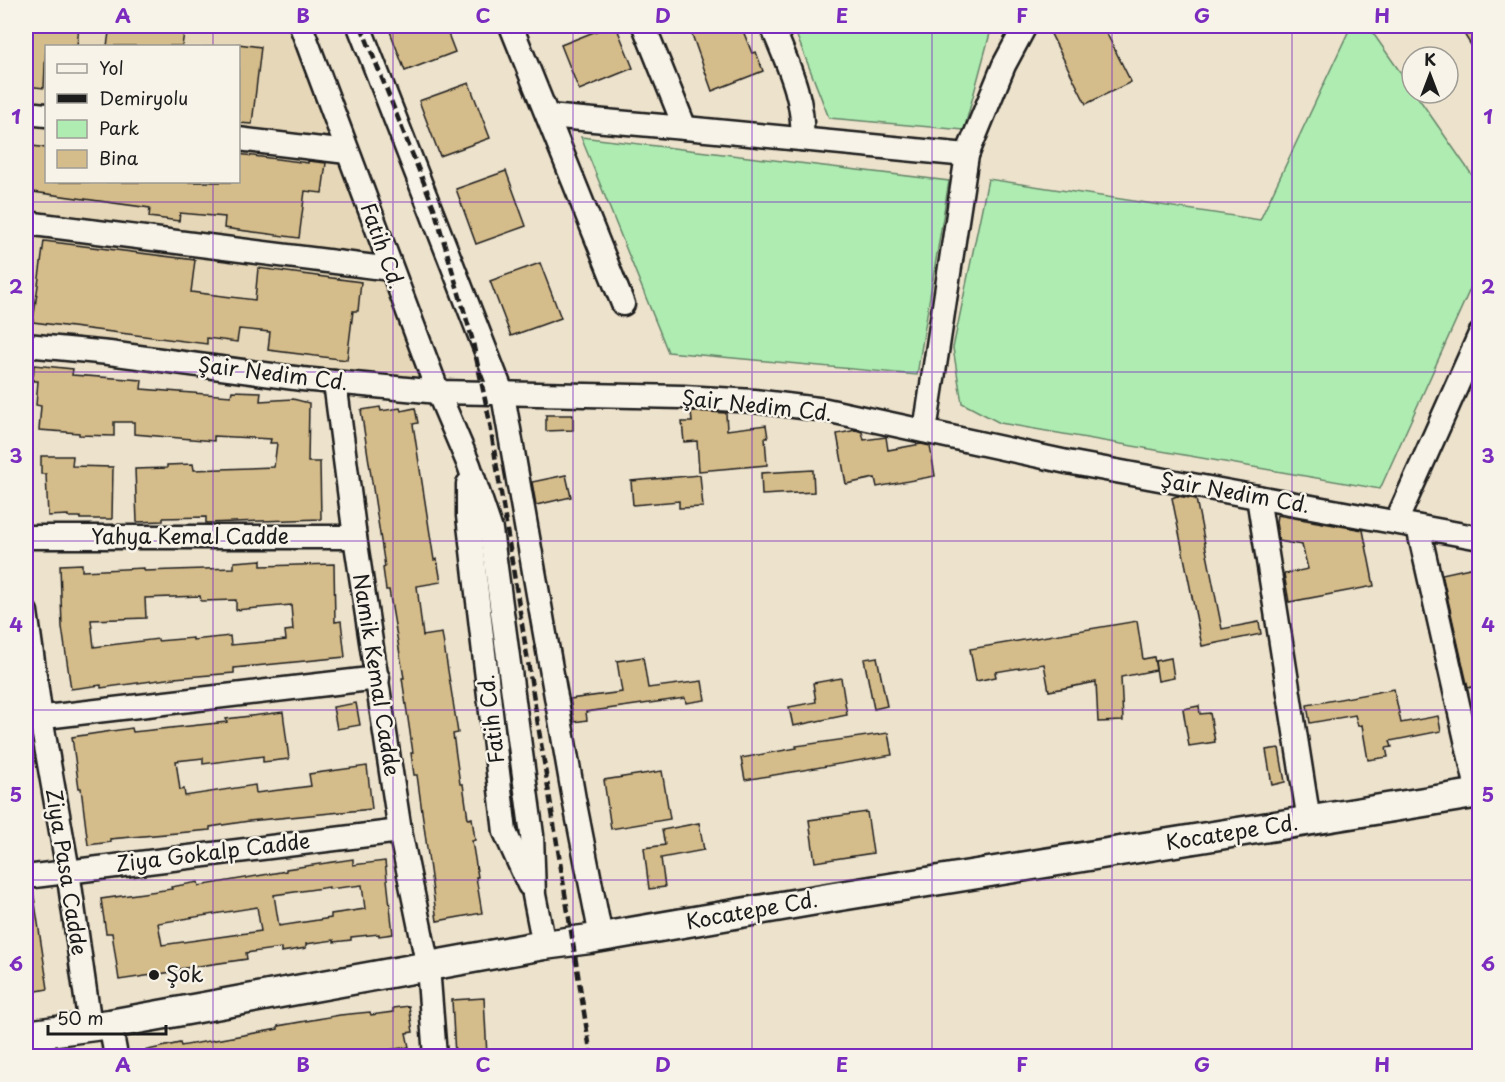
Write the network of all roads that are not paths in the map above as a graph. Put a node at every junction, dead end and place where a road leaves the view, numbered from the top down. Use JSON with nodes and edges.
{"nodes":[{"id":1,"x":298,"y":26,"type":"edge"},
{"id":2,"x":359,"y":26,"type":"edge"},
{"id":3,"x":511,"y":26,"type":"edge"},
{"id":4,"x":644,"y":26,"type":"edge"},
{"id":5,"x":772,"y":26,"type":"edge"},
{"id":6,"x":1025,"y":26,"type":"edge"},
{"id":7,"x":26,"y":113,"type":"edge"},
{"id":8,"x":45,"y":115,"type":"edge"},
{"id":9,"x":548,"y":116,"type":"junction"},
{"id":10,"x":685,"y":128,"type":"junction"},
{"id":11,"x":240,"y":139,"type":"edge"},
{"id":12,"x":802,"y":139,"type":"junction"},
{"id":13,"x":347,"y":152,"type":"junction"},
{"id":14,"x":967,"y":155,"type":"junction"},
{"id":15,"x":26,"y":223,"type":"edge"},
{"id":16,"x":391,"y":269,"type":"junction"},
{"id":17,"x":623,"y":304,"type":"dead end"},
{"id":18,"x":1479,"y":334,"type":"edge"},
{"id":19,"x":26,"y":345,"type":"edge"},
{"id":20,"x":335,"y":382,"type":"junction"},
{"id":21,"x":438,"y":393,"type":"junction"},
{"id":22,"x":503,"y":395,"type":"junction"},
{"id":23,"x":925,"y":431,"type":"junction"},
{"id":24,"x":1258,"y":497,"type":"junction"},
{"id":25,"x":1407,"y":525,"type":"junction"},
{"id":26,"x":26,"y":537,"type":"edge"},
{"id":27,"x":355,"y":537,"type":"junction"},
{"id":28,"x":1479,"y":538,"type":"edge"},
{"id":29,"x":26,"y":612,"type":"edge"},
{"id":30,"x":378,"y":678,"type":"junction"},
{"id":31,"x":33,"y":719,"type":"edge"},
{"id":32,"x":1479,"y":793,"type":"edge"},
{"id":33,"x":1309,"y":821,"type":"junction"},
{"id":34,"x":400,"y":831,"type":"junction"},
{"id":35,"x":68,"y":871,"type":"junction"},
{"id":36,"x":26,"y":877,"type":"edge"},
{"id":37,"x":601,"y":937,"type":"junction"},
{"id":38,"x":544,"y":945,"type":"junction"},
{"id":39,"x":428,"y":967,"type":"junction"},
{"id":40,"x":100,"y":1025,"type":"junction"},
{"id":41,"x":26,"y":1035,"type":"edge"},
{"id":42,"x":116,"y":1056,"type":"edge"},
{"id":43,"x":435,"y":1056,"type":"edge"}],
"edges":[{"from":1,"to":13,"type":"street","name":"Fatih Cd."},
{"from":2,"to":22,"type":"street"},
{"from":3,"to":9,"type":"street"},
{"from":4,"to":10,"type":"street"},
{"from":5,"to":12,"type":"street"},
{"from":6,"to":14,"type":"street"},
{"from":7,"to":8,"type":"street"},
{"from":9,"to":10,"type":"street"},
{"from":9,"to":17,"type":"street"},
{"from":10,"to":12,"type":"street"},
{"from":11,"to":13,"type":"street"},
{"from":12,"to":14,"type":"street"},
{"from":13,"to":16,"type":"street","name":"Fatih Cd."},
{"from":14,"to":23,"type":"street"},
{"from":15,"to":16,"type":"street"},
{"from":16,"to":21,"type":"street","name":"Fatih Cd."},
{"from":18,"to":25,"type":"street"},
{"from":19,"to":20,"type":"street","name":"Şair Nedim Cd."},
{"from":20,"to":21,"type":"street","name":"Şair Nedim Cd."},
{"from":20,"to":27,"type":"street","name":"Namik Kemal Cadde"},
{"from":21,"to":22,"type":"street","name":"Şair Nedim Cd."},
{"from":21,"to":38,"type":"street","name":"Fatih Cd."},
{"from":22,"to":23,"type":"street","name":"Şair Nedim Cd."},
{"from":22,"to":37,"type":"street"},
{"from":23,"to":24,"type":"street","name":"Şair Nedim Cd."},
{"from":24,"to":25,"type":"street","name":"Şair Nedim Cd."},
{"from":24,"to":33,"type":"street"},
{"from":25,"to":28,"type":"street","name":"Şair Nedim Cd."},
{"from":25,"to":32,"type":"street"},
{"from":26,"to":27,"type":"street","name":"Yahya Kemal Cadde"},
{"from":27,"to":30,"type":"street","name":"Namik Kemal Cadde"},
{"from":29,"to":31,"type":"street","name":"Ziya Pasa Cadde"},
{"from":30,"to":31,"type":"street"},
{"from":30,"to":34,"type":"street","name":"Namik Kemal Cadde"},
{"from":31,"to":35,"type":"street","name":"Ziya Pasa Cadde"},
{"from":32,"to":33,"type":"main road","name":"Kocatepe Cd."},
{"from":33,"to":37,"type":"main road","name":"Kocatepe Cd."},
{"from":34,"to":35,"type":"street","name":"Ziya Gokalp Cadde"},
{"from":34,"to":39,"type":"street","name":"Namik Kemal Cadde"},
{"from":35,"to":36,"type":"street","name":"Ziya Gokalp Cadde"},
{"from":35,"to":40,"type":"street","name":"Ziya Pasa Cadde"},
{"from":37,"to":38,"type":"main road","name":"Kocatepe Cd."},
{"from":38,"to":39,"type":"main road","name":"Kocatepe Cd."},
{"from":39,"to":40,"type":"main road","name":"Kocatepe Cd."},
{"from":39,"to":43,"type":"street","name":"Namik Kemal Cadde"},
{"from":40,"to":41,"type":"main road","name":"Kocatepe Cd."},
{"from":40,"to":42,"type":"street","name":"Ziya Pasa Cadde"}]}
